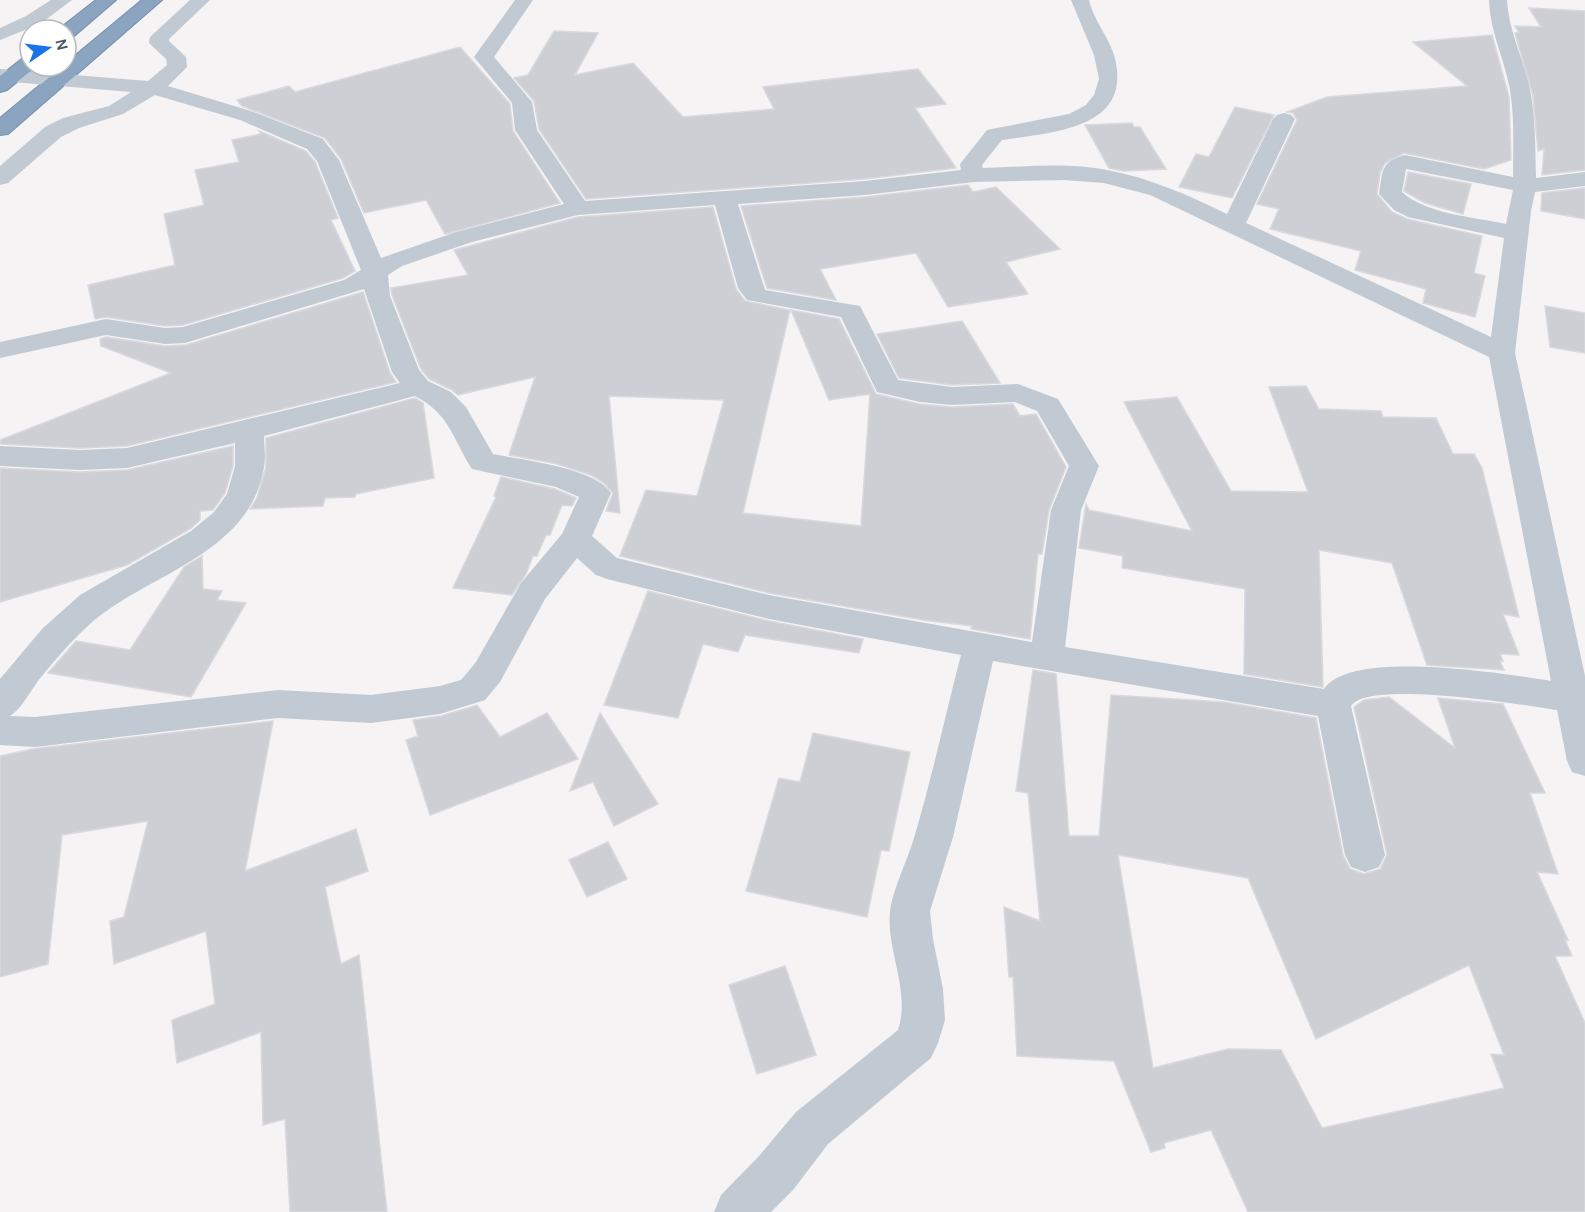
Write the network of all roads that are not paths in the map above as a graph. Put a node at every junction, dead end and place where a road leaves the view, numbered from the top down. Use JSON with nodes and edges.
{"nodes":[{"id":1,"x":63,"y":0,"type":"edge"},
{"id":2,"x":107,"y":0,"type":"edge"},
{"id":3,"x":153,"y":0,"type":"edge"},
{"id":4,"x":201,"y":0,"type":"edge"},
{"id":5,"x":524,"y":0,"type":"edge"},
{"id":6,"x":1080,"y":0,"type":"edge"},
{"id":7,"x":1498,"y":0,"type":"edge"},
{"id":8,"x":78,"y":23,"type":"edge"},
{"id":9,"x":0,"y":34,"type":"edge"},
{"id":10,"x":18,"y":70,"type":"edge"},
{"id":11,"x":4,"y":79,"type":"edge"},
{"id":12,"x":60,"y":79,"type":"junction"},
{"id":13,"x":153,"y":88,"type":"junction"},
{"id":14,"x":1284,"y":119,"type":"dead end"},
{"id":15,"x":0,"y":129,"type":"edge"},
{"id":16,"x":974,"y":175,"type":"junction"},
{"id":17,"x":0,"y":178,"type":"edge"},
{"id":18,"x":1585,"y":179,"type":"edge"},
{"id":19,"x":1525,"y":186,"type":"junction"},
{"id":20,"x":724,"y":197,"type":"junction"},
{"id":21,"x":578,"y":208,"type":"junction"},
{"id":22,"x":1233,"y":226,"type":"junction"},
{"id":23,"x":1516,"y":233,"type":"junction"},
{"id":24,"x":375,"y":273,"type":"junction"},
{"id":25,"x":0,"y":350,"type":"edge"},
{"id":26,"x":1502,"y":353,"type":"junction"},
{"id":27,"x":417,"y":387,"type":"junction"},
{"id":28,"x":249,"y":430,"type":"junction"},
{"id":29,"x":0,"y":456,"type":"edge"},
{"id":30,"x":575,"y":539,"type":"junction"},
{"id":31,"x":980,"y":646,"type":"junction"},
{"id":32,"x":1047,"y":657,"type":"junction"},
{"id":33,"x":1571,"y":698,"type":"junction"},
{"id":34,"x":0,"y":705,"type":"edge"},
{"id":35,"x":1333,"y":705,"type":"junction"},
{"id":36,"x":0,"y":730,"type":"edge"},
{"id":37,"x":1583,"y":750,"type":"edge"},
{"id":38,"x":1365,"y":855,"type":"dead end"},
{"id":39,"x":738,"y":1212,"type":"edge"}],
"edges":[{"from":1,"to":9,"type":"street"},
{"from":2,"to":8,"type":"highway"},
{"from":3,"to":12,"type":"highway"},
{"from":4,"to":13,"type":"street"},
{"from":5,"to":21,"type":"street"},
{"from":6,"to":16,"type":"street"},
{"from":7,"to":19,"type":"street"},
{"from":10,"to":11,"type":"highway"},
{"from":11,"to":12,"type":"street"},
{"from":12,"to":13,"type":"street"},
{"from":12,"to":15,"type":"highway"},
{"from":13,"to":17,"type":"street"},
{"from":13,"to":24,"type":"street"},
{"from":14,"to":22,"type":"street"},
{"from":16,"to":20,"type":"street"},
{"from":16,"to":22,"type":"street"},
{"from":18,"to":19,"type":"street"},
{"from":19,"to":23,"type":"street"},
{"from":19,"to":23,"type":"street"},
{"from":20,"to":21,"type":"street"},
{"from":20,"to":32,"type":"street"},
{"from":21,"to":24,"type":"street"},
{"from":22,"to":26,"type":"street"},
{"from":23,"to":26,"type":"street"},
{"from":24,"to":25,"type":"street"},
{"from":24,"to":27,"type":"street"},
{"from":26,"to":33,"type":"street"},
{"from":27,"to":28,"type":"street"},
{"from":27,"to":30,"type":"street"},
{"from":28,"to":29,"type":"street"},
{"from":28,"to":34,"type":"street"},
{"from":30,"to":31,"type":"street"},
{"from":30,"to":36,"type":"street"},
{"from":31,"to":32,"type":"street"},
{"from":31,"to":39,"type":"street"},
{"from":32,"to":35,"type":"street"},
{"from":33,"to":35,"type":"street"},
{"from":33,"to":37,"type":"street"},
{"from":35,"to":38,"type":"street"}]}
